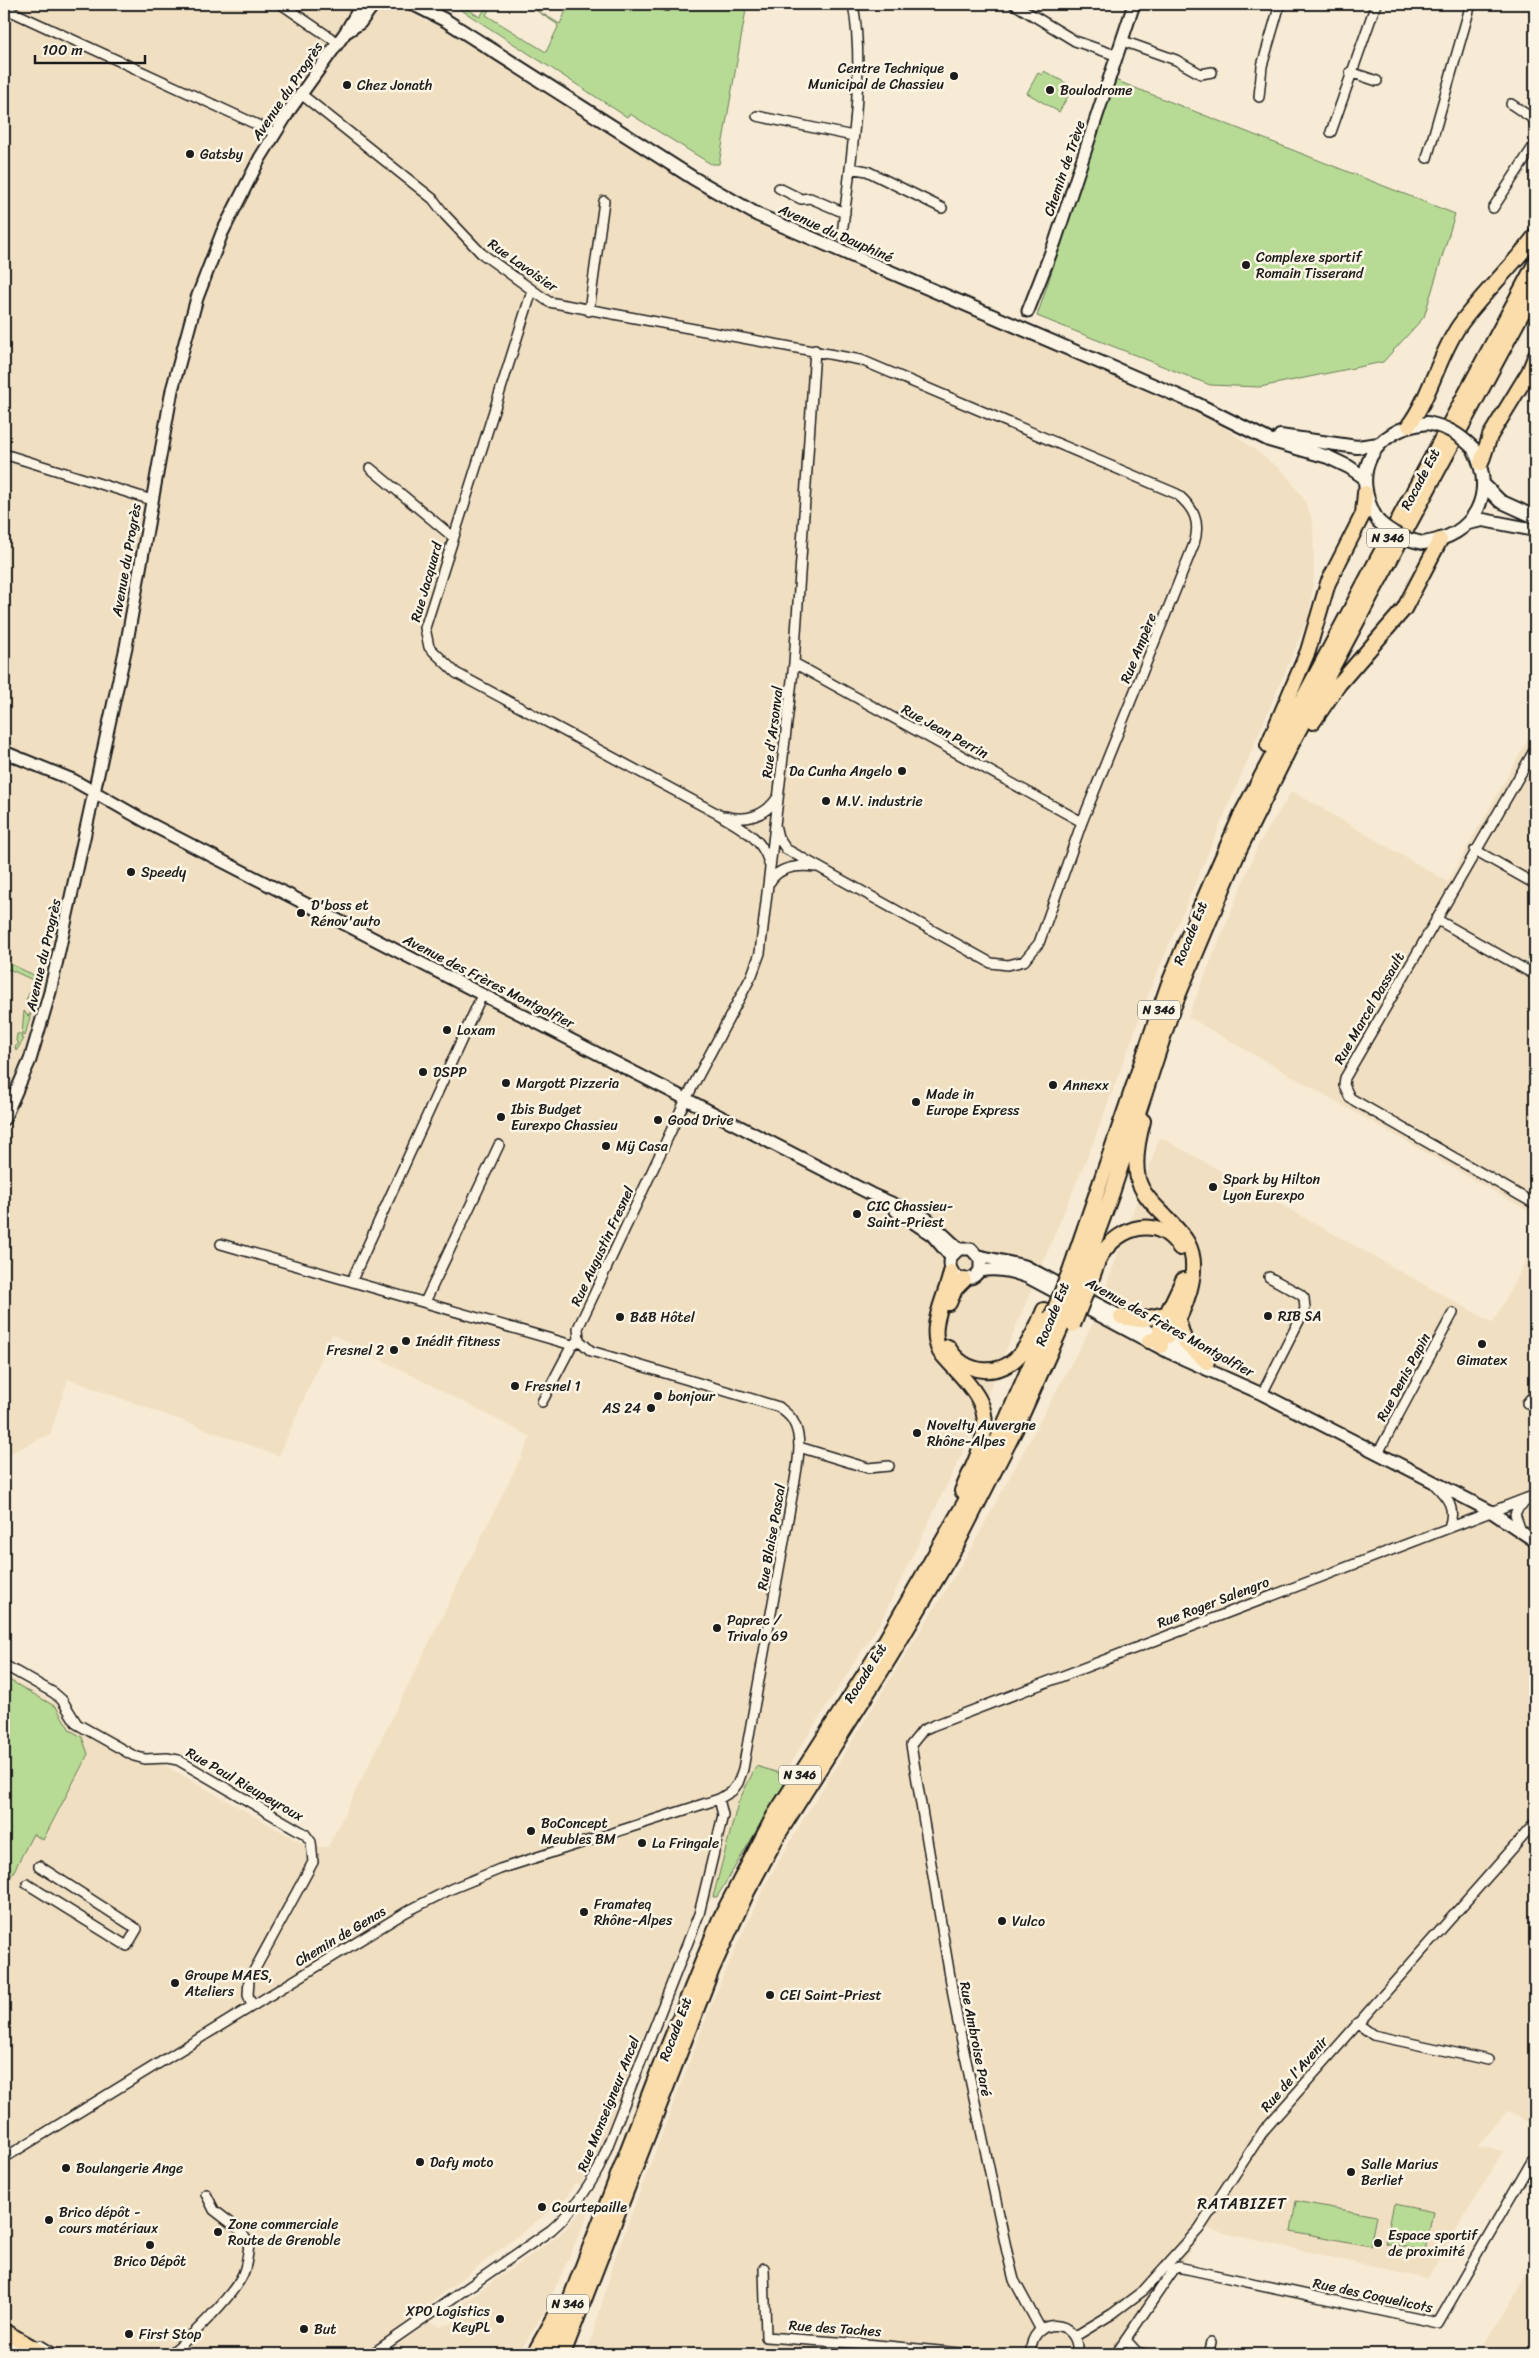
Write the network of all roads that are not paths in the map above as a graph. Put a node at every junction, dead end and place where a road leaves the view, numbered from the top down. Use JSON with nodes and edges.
{"nodes":[{"id":1,"x":281,"y":4,"type":"edge"},
{"id":2,"x":362,"y":4,"type":"edge"},
{"id":3,"x":374,"y":4,"type":"edge"},
{"id":4,"x":412,"y":4,"type":"edge"},
{"id":5,"x":425,"y":4,"type":"edge"},
{"id":6,"x":853,"y":4,"type":"edge"},
{"id":7,"x":1014,"y":4,"type":"edge"},
{"id":8,"x":1134,"y":4,"type":"edge"},
{"id":9,"x":1280,"y":4,"type":"edge"},
{"id":10,"x":1376,"y":4,"type":"edge"},
{"id":11,"x":1471,"y":4,"type":"edge"},
{"id":12,"x":4,"y":8,"type":"edge"},
{"id":13,"x":446,"y":20,"type":"junction"},
{"id":14,"x":342,"y":38,"type":"junction"},
{"id":15,"x":1123,"y":41,"type":"junction"},
{"id":16,"x":1118,"y":56,"type":"junction"},
{"id":17,"x":1212,"y":72,"type":"dead end"},
{"id":18,"x":1350,"y":72,"type":"junction"},
{"id":19,"x":1377,"y":81,"type":"dead end"},
{"id":20,"x":301,"y":94,"type":"junction"},
{"id":21,"x":1259,"y":96,"type":"dead end"},
{"id":22,"x":1511,"y":104,"type":"dead end"},
{"id":23,"x":757,"y":116,"type":"dead end"},
{"id":24,"x":1535,"y":120,"type":"edge"},
{"id":25,"x":1331,"y":132,"type":"dead end"},
{"id":26,"x":275,"y":133,"type":"junction"},
{"id":27,"x":853,"y":136,"type":"junction"},
{"id":28,"x":1535,"y":144,"type":"edge"},
{"id":29,"x":1427,"y":158,"type":"dead end"},
{"id":30,"x":850,"y":168,"type":"junction"},
{"id":31,"x":779,"y":188,"type":"dead end"},
{"id":32,"x":604,"y":202,"type":"dead end"},
{"id":33,"x":942,"y":208,"type":"dead end"},
{"id":34,"x":1493,"y":208,"type":"dead end"},
{"id":35,"x":844,"y":214,"type":"junction"},
{"id":36,"x":842,"y":235,"type":"dead end"},
{"id":37,"x":1535,"y":236,"type":"edge"},
{"id":38,"x":1535,"y":264,"type":"edge"},
{"id":39,"x":1535,"y":289,"type":"edge"},
{"id":40,"x":532,"y":291,"type":"junction"},
{"id":41,"x":589,"y":311,"type":"junction"},
{"id":42,"x":1028,"y":312,"type":"dead end"},
{"id":43,"x":815,"y":350,"type":"junction"},
{"id":44,"x":1535,"y":356,"type":"edge"},
{"id":45,"x":1239,"y":425,"type":"junction"},
{"id":46,"x":1409,"y":425,"type":"junction"},
{"id":47,"x":1379,"y":444,"type":"junction"},
{"id":48,"x":4,"y":454,"type":"edge"},
{"id":49,"x":1481,"y":463,"type":"junction"},
{"id":50,"x":370,"y":468,"type":"dead end"},
{"id":51,"x":1365,"y":478,"type":"junction"},
{"id":52,"x":1484,"y":485,"type":"junction"},
{"id":53,"x":1365,"y":493,"type":"junction"},
{"id":54,"x":152,"y":500,"type":"junction"},
{"id":55,"x":1535,"y":517,"type":"edge"},
{"id":56,"x":1468,"y":524,"type":"junction"},
{"id":57,"x":1535,"y":530,"type":"edge"},
{"id":58,"x":453,"y":537,"type":"junction"},
{"id":59,"x":1440,"y":540,"type":"junction"},
{"id":60,"x":794,"y":664,"type":"junction"},
{"id":61,"x":1535,"y":749,"type":"edge"},
{"id":62,"x":4,"y":752,"type":"edge"},
{"id":63,"x":1269,"y":788,"type":"junction"},
{"id":64,"x":95,"y":792,"type":"junction"},
{"id":65,"x":778,"y":796,"type":"junction"},
{"id":66,"x":1242,"y":813,"type":"junction"},
{"id":67,"x":718,"y":814,"type":"junction"},
{"id":68,"x":1082,"y":822,"type":"junction"},
{"id":69,"x":775,"y":825,"type":"junction"},
{"id":70,"x":1475,"y":850,"type":"junction"},
{"id":71,"x":818,"y":868,"type":"junction"},
{"id":72,"x":770,"y":871,"type":"junction"},
{"id":73,"x":769,"y":884,"type":"junction"},
{"id":74,"x":1535,"y":884,"type":"edge"},
{"id":75,"x":1436,"y":919,"type":"junction"},
{"id":76,"x":1535,"y":975,"type":"edge"},
{"id":77,"x":482,"y":995,"type":"junction"},
{"id":78,"x":1145,"y":1090,"type":"junction"},
{"id":79,"x":686,"y":1099,"type":"junction"},
{"id":80,"x":4,"y":1119,"type":"edge"},
{"id":81,"x":499,"y":1145,"type":"dead end"},
{"id":82,"x":1535,"y":1204,"type":"edge"},
{"id":83,"x":221,"y":1244,"type":"dead end"},
{"id":84,"x":955,"y":1253,"type":"junction"},
{"id":85,"x":979,"y":1256,"type":"junction"},
{"id":86,"x":979,"y":1271,"type":"junction"},
{"id":87,"x":951,"y":1272,"type":"junction"},
{"id":88,"x":1076,"y":1273,"type":"junction"},
{"id":89,"x":1269,"y":1277,"type":"dead end"},
{"id":90,"x":352,"y":1280,"type":"junction"},
{"id":91,"x":964,"y":1280,"type":"junction"},
{"id":92,"x":425,"y":1302,"type":"junction"},
{"id":93,"x":1453,"y":1313,"type":"dead end"},
{"id":94,"x":1121,"y":1317,"type":"junction"},
{"id":95,"x":1172,"y":1317,"type":"junction"},
{"id":96,"x":1058,"y":1318,"type":"junction"},
{"id":97,"x":1157,"y":1342,"type":"junction"},
{"id":98,"x":575,"y":1343,"type":"junction"},
{"id":99,"x":1207,"y":1362,"type":"junction"},
{"id":100,"x":1262,"y":1394,"type":"junction"},
{"id":101,"x":1535,"y":1397,"type":"edge"},
{"id":102,"x":542,"y":1402,"type":"dead end"},
{"id":103,"x":1527,"y":1403,"type":"dead end"},
{"id":104,"x":799,"y":1447,"type":"junction"},
{"id":105,"x":1378,"y":1453,"type":"junction"},
{"id":106,"x":889,"y":1466,"type":"dead end"},
{"id":107,"x":1432,"y":1481,"type":"junction"},
{"id":108,"x":1534,"y":1496,"type":"edge"},
{"id":109,"x":1490,"y":1511,"type":"junction"},
{"id":110,"x":1449,"y":1527,"type":"junction"},
{"id":111,"x":1521,"y":1531,"type":"junction"},
{"id":112,"x":1535,"y":1541,"type":"edge"},
{"id":113,"x":920,"y":1584,"type":"junction"},
{"id":114,"x":4,"y":1665,"type":"edge"},
{"id":115,"x":911,"y":1745,"type":"joint"},
{"id":116,"x":719,"y":1799,"type":"junction"},
{"id":117,"x":1535,"y":1823,"type":"edge"},
{"id":118,"x":39,"y":1866,"type":"dead end"},
{"id":119,"x":27,"y":1884,"type":"dead end"},
{"id":120,"x":252,"y":2006,"type":"junction"},
{"id":121,"x":1357,"y":2023,"type":"junction"},
{"id":122,"x":1488,"y":2060,"type":"dead end"},
{"id":123,"x":4,"y":2158,"type":"edge"},
{"id":124,"x":1532,"y":2160,"type":"dead end"},
{"id":125,"x":206,"y":2194,"type":"dead end"},
{"id":126,"x":588,"y":2254,"type":"junction"},
{"id":127,"x":764,"y":2268,"type":"dead end"},
{"id":128,"x":4,"y":2325,"type":"edge"},
{"id":129,"x":1041,"y":2330,"type":"junction"},
{"id":130,"x":4,"y":2331,"type":"edge"},
{"id":131,"x":4,"y":2336,"type":"edge"},
{"id":132,"x":1074,"y":2337,"type":"junction"},
{"id":133,"x":1126,"y":2340,"type":"junction"},
{"id":134,"x":4,"y":2342,"type":"edge"},
{"id":135,"x":1211,"y":2342,"type":"dead end"},
{"id":136,"x":26,"y":2354,"type":"edge"},
{"id":137,"x":36,"y":2354,"type":"edge"},
{"id":138,"x":44,"y":2354,"type":"edge"},
{"id":139,"x":55,"y":2354,"type":"edge"},
{"id":140,"x":170,"y":2354,"type":"edge"},
{"id":141,"x":372,"y":2354,"type":"edge"},
{"id":142,"x":534,"y":2354,"type":"edge"},
{"id":143,"x":549,"y":2354,"type":"edge"},
{"id":144,"x":564,"y":2354,"type":"edge"},
{"id":145,"x":971,"y":2354,"type":"edge"},
{"id":146,"x":1030,"y":2354,"type":"edge"},
{"id":147,"x":1077,"y":2354,"type":"edge"},
{"id":148,"x":1116,"y":2354,"type":"edge"},
{"id":149,"x":1146,"y":2354,"type":"edge"},
{"id":150,"x":1208,"y":2354,"type":"edge"}],
"edges":[{"from":1,"to":14,"type":"street"},
{"from":2,"to":14,"type":"street","name":"Avenue du Progrès"},
{"from":3,"to":14,"type":"street","name":"Avenue du Progrès"},
{"from":4,"to":13,"type":"main road","name":"Avenue du Dauphiné"},
{"from":5,"to":13,"type":"main road","name":"Avenue du Dauphiné"},
{"from":6,"to":27,"type":"street"},
{"from":7,"to":16,"type":"street"},
{"from":8,"to":15,"type":"street","name":"Chemin de Trève"},
{"from":9,"to":21,"type":"street"},
{"from":10,"to":18,"type":"street"},
{"from":11,"to":29,"type":"street"},
{"from":12,"to":26,"type":"street"},
{"from":13,"to":45,"type":"main road","name":"Avenue du Dauphiné"},
{"from":14,"to":20,"type":"street","name":"Avenue du Progrès"},
{"from":15,"to":16,"type":"street","name":"Chemin de Trève"},
{"from":15,"to":17,"type":"street"},
{"from":16,"to":42,"type":"street","name":"Chemin de Trève"},
{"from":18,"to":19,"type":"street"},
{"from":18,"to":25,"type":"street"},
{"from":20,"to":26,"type":"street","name":"Avenue du Progrès"},
{"from":20,"to":40,"type":"street","name":"Rue Lavoisier"},
{"from":22,"to":24,"type":"street"},
{"from":23,"to":27,"type":"street"},
{"from":26,"to":54,"type":"street","name":"Avenue du Progrès"},
{"from":27,"to":30,"type":"street"},
{"from":28,"to":34,"type":"street"},
{"from":30,"to":33,"type":"street"},
{"from":30,"to":35,"type":"street"},
{"from":31,"to":35,"type":"street"},
{"from":32,"to":41,"type":"street"},
{"from":35,"to":36,"type":"street"},
{"from":37,"to":46,"type":"main road"},
{"from":38,"to":66,"type":"main road","name":"Rocade Est","number":"N 346"},
{"from":39,"to":63,"type":"main road","name":"Rocade Est","number":"N 346"},
{"from":40,"to":41,"type":"street","name":"Rue Lavoisier"},
{"from":40,"to":58,"type":"street","name":"Rue Jacquard"},
{"from":41,"to":43,"type":"street","name":"Rue Lavoisier"},
{"from":43,"to":60,"type":"street","name":"Rue d'Arsonval"},
{"from":43,"to":68,"type":"street","name":"Rue Ampère"},
{"from":44,"to":49,"type":"main road"},
{"from":45,"to":47,"type":"main road","name":"Avenue du Dauphiné"},
{"from":45,"to":51,"type":"main road","name":"Avenue du Dauphiné"},
{"from":46,"to":47,"type":"main road"},
{"from":46,"to":49,"type":"main road","bridge":true},
{"from":47,"to":51,"type":"main road"},
{"from":48,"to":54,"type":"street"},
{"from":49,"to":52,"type":"main road"},
{"from":50,"to":58,"type":"street"},
{"from":51,"to":53,"type":"main road"},
{"from":52,"to":55,"type":"main road"},
{"from":52,"to":56,"type":"main road"},
{"from":53,"to":59,"type":"main road","bridge":true},
{"from":53,"to":66,"type":"main road"},
{"from":54,"to":64,"type":"street","name":"Avenue du Progrès"},
{"from":56,"to":57,"type":"main road"},
{"from":56,"to":59,"type":"main road"},
{"from":58,"to":67,"type":"street","name":"Rue Jacquard"},
{"from":59,"to":63,"type":"main road"},
{"from":60,"to":65,"type":"street","name":"Rue d'Arsonval"},
{"from":60,"to":68,"type":"street","name":"Rue Jean Perrin"},
{"from":61,"to":70,"type":"street","name":"Rue Marcel Dassault"},
{"from":62,"to":64,"type":"street","name":"Avenue des Frères Montgolfier"},
{"from":63,"to":78,"type":"main road","name":"Rocade Est","number":"N 346"},
{"from":64,"to":77,"type":"street","name":"Avenue des Frères Montgolfier"},
{"from":64,"to":80,"type":"street","name":"Avenue du Progrès"},
{"from":65,"to":67,"type":"street","name":"Rue Jacquard"},
{"from":65,"to":69,"type":"street","name":"Rue d'Arsonval"},
{"from":66,"to":88,"type":"main road","name":"Rocade Est","number":"N 346"},
{"from":67,"to":72,"type":"street","name":"Rue Jacquard"},
{"from":68,"to":71,"type":"street","name":"Rue Ampère"},
{"from":69,"to":71,"type":"street","name":"Rue Ampère"},
{"from":69,"to":72,"type":"street","name":"Rue d'Arsonval"},
{"from":70,"to":74,"type":"street"},
{"from":70,"to":75,"type":"street","name":"Rue Marcel Dassault"},
{"from":71,"to":73,"type":"street","name":"Rue Ampère"},
{"from":72,"to":73,"type":"street","name":"Rue d'Arsonval"},
{"from":73,"to":79,"type":"street","name":"Rue d'Arsonval"},
{"from":75,"to":76,"type":"street"},
{"from":75,"to":82,"type":"street","name":"Rue Marcel Dassault"},
{"from":77,"to":79,"type":"street","name":"Avenue des Frères Montgolfier"},
{"from":77,"to":90,"type":"street"},
{"from":78,"to":88,"type":"main road","name":"Rocade Est","number":"N 346"},
{"from":78,"to":95,"type":"main road"},
{"from":79,"to":84,"type":"street","name":"Avenue des Frères Montgolfier"},
{"from":79,"to":98,"type":"street","name":"Rue Augustin Fresnel"},
{"from":81,"to":92,"type":"street"},
{"from":83,"to":90,"type":"street"},
{"from":84,"to":85,"type":"street","name":"Avenue des Frères Montgolfier"},
{"from":84,"to":87,"type":"street"},
{"from":85,"to":86,"type":"street"},
{"from":85,"to":94,"type":"street","name":"Avenue des Frères Montgolfier"},
{"from":86,"to":91,"type":"street"},
{"from":86,"to":97,"type":"street","name":"Avenue des Frères Montgolfier"},
{"from":87,"to":91,"type":"street"},
{"from":87,"to":113,"type":"main road"},
{"from":88,"to":95,"type":"main road"},
{"from":88,"to":96,"type":"main road","name":"Rocade Est","number":"N 346","bridge":true},
{"from":88,"to":96,"type":"main road"},
{"from":89,"to":100,"type":"street"},
{"from":90,"to":92,"type":"street"},
{"from":91,"to":96,"type":"main road"},
{"from":92,"to":98,"type":"street"},
{"from":93,"to":105,"type":"street","name":"Rue Denis Papin"},
{"from":94,"to":95,"type":"main road"},
{"from":94,"to":97,"type":"street","name":"Avenue des Frères Montgolfier"},
{"from":95,"to":97,"type":"main road"},
{"from":95,"to":99,"type":"main road"},
{"from":96,"to":113,"type":"main road","name":"Rocade Est","number":"N 346"},
{"from":96,"to":144,"type":"main road","name":"Rocade Est","number":"N 346"},
{"from":97,"to":99,"type":"street","name":"Avenue des Frères Montgolfier"},
{"from":97,"to":100,"type":"street","name":"Avenue des Frères Montgolfier"},
{"from":98,"to":102,"type":"street","name":"Rue Augustin Fresnel"},
{"from":98,"to":104,"type":"street","name":"Rue Blaise Pascal"},
{"from":99,"to":100,"type":"street","name":"Avenue des Frères Montgolfier"},
{"from":100,"to":105,"type":"street","name":"Avenue des Frères Montgolfier"},
{"from":101,"to":103,"type":"street"},
{"from":104,"to":106,"type":"street"},
{"from":104,"to":116,"type":"street","name":"Rue Blaise Pascal"},
{"from":105,"to":107,"type":"street","name":"Avenue des Frères Montgolfier"},
{"from":107,"to":109,"type":"street","name":"Avenue des Frères Montgolfier"},
{"from":107,"to":110,"type":"street"},
{"from":108,"to":109,"type":"street","name":"Rue Roger Salengro"},
{"from":108,"to":111,"type":"street","name":"Rue Roger Salengro"},
{"from":109,"to":110,"type":"street","name":"Rue Roger Salengro"},
{"from":109,"to":111,"type":"street","name":"Avenue des Frères Montgolfier"},
{"from":110,"to":115,"type":"street","name":"Rue Roger Salengro"},
{"from":111,"to":112,"type":"street","name":"Avenue des Frères Montgolfier"},
{"from":113,"to":126,"type":"main road","name":"Rocade Est","number":"N 346"},
{"from":114,"to":120,"type":"street","name":"Rue Paul Rieupeyroux"},
{"from":115,"to":129,"type":"street","name":"Rue Ambroise Paré"},
{"from":116,"to":120,"type":"street","name":"Chemin de Genas"},
{"from":116,"to":141,"type":"street","name":"Rue Monseigneur Ancel"},
{"from":117,"to":121,"type":"street","name":"Rue de l'Avenir"},
{"from":118,"to":119,"type":"street"},
{"from":120,"to":123,"type":"street","name":"Chemin de Genas"},
{"from":121,"to":122,"type":"street"},
{"from":121,"to":132,"type":"street","name":"Rue de l'Avenir"},
{"from":124,"to":133,"type":"street","name":"Rue des Coquelicots"},
{"from":125,"to":140,"type":"street"},
{"from":126,"to":142,"type":"main road"},
{"from":126,"to":143,"type":"main road","name":"Rocade Est","number":"N 346"},
{"from":127,"to":145,"type":"street","name":"Rue des Taches"},
{"from":128,"to":139,"type":"street"},
{"from":129,"to":132,"type":"street"},
{"from":129,"to":146,"type":"street"},
{"from":130,"to":138,"type":"main road"},
{"from":131,"to":137,"type":"main road"},
{"from":132,"to":147,"type":"street"},
{"from":133,"to":148,"type":"street"},
{"from":133,"to":149,"type":"street"},
{"from":134,"to":136,"type":"street"},
{"from":135,"to":150,"type":"street"}]}
